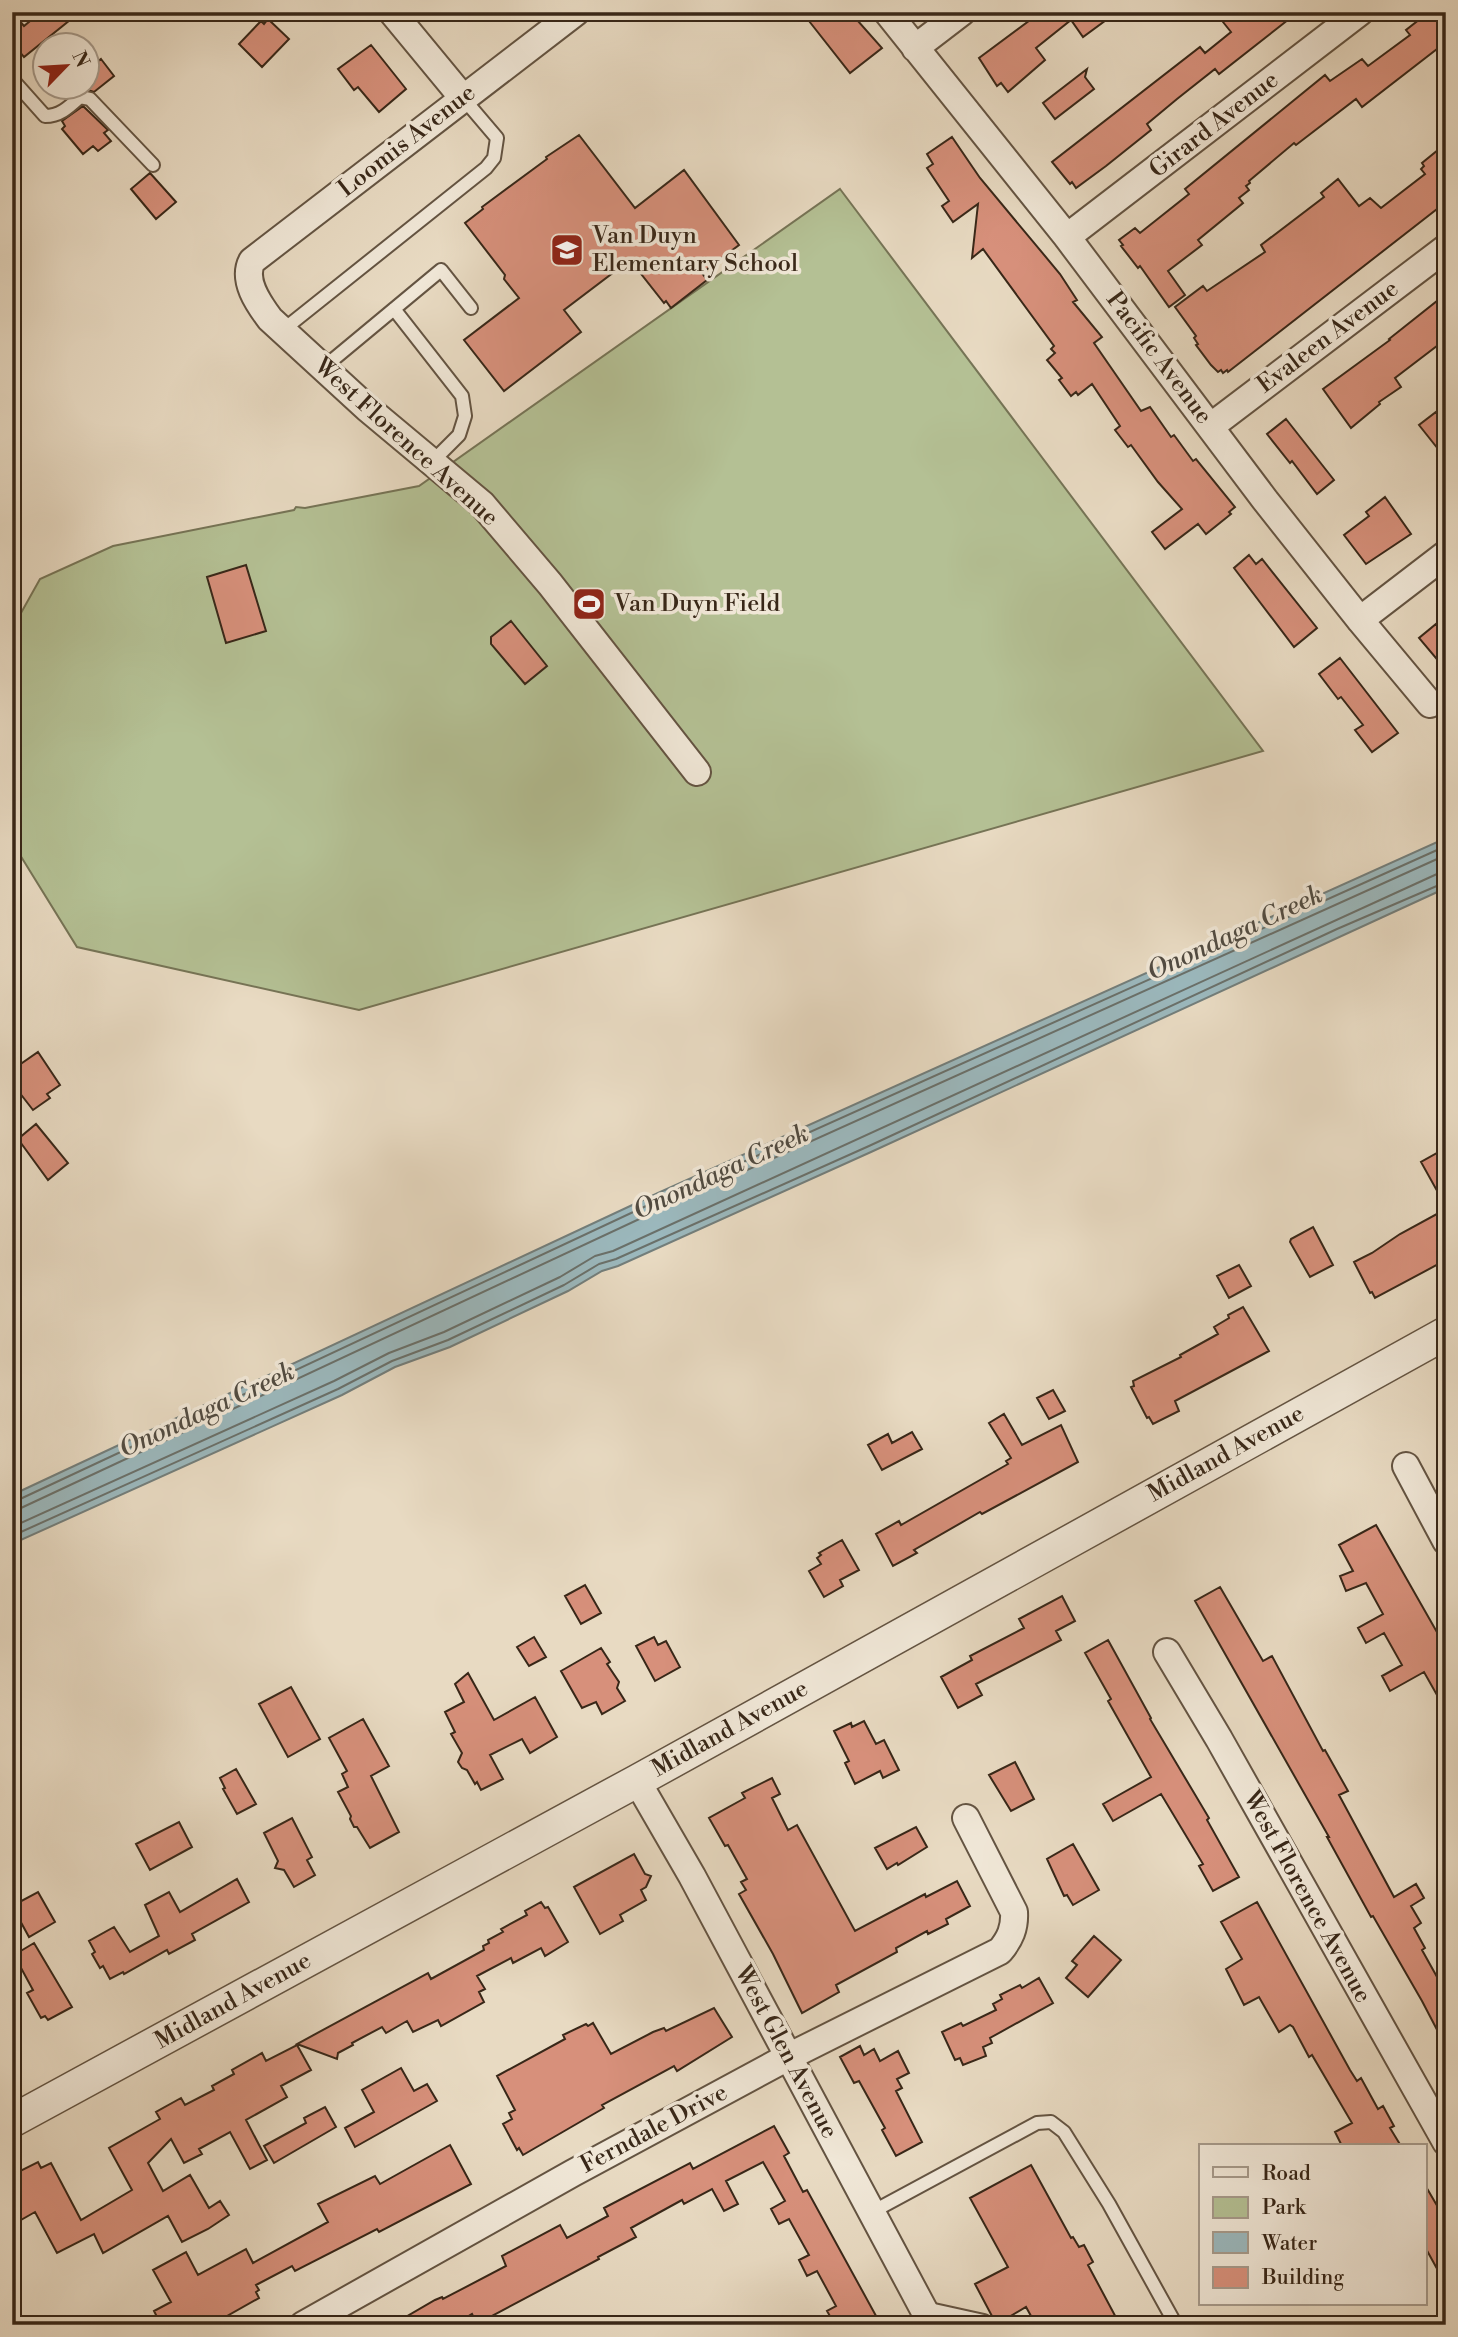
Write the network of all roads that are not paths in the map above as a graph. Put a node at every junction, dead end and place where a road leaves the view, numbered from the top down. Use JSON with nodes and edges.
{"nodes":[{"id":1,"x":392,"y":12,"type":"edge"},
{"id":2,"x":576,"y":12,"type":"edge"},
{"id":3,"x":887,"y":12,"type":"edge"},
{"id":4,"x":962,"y":12,"type":"edge"},
{"id":5,"x":1360,"y":12,"type":"edge"},
{"id":6,"x":915,"y":48,"type":"junction"},
{"id":7,"x":12,"y":79,"type":"edge"},
{"id":8,"x":463,"y":98,"type":"junction"},
{"id":9,"x":152,"y":165,"type":"dead end"},
{"id":10,"x":1068,"y":237,"type":"junction"},
{"id":11,"x":1446,"y":247,"type":"edge"},
{"id":12,"x":248,"y":276,"type":"joint"},
{"id":13,"x":471,"y":308,"type":"dead end"},
{"id":14,"x":394,"y":309,"type":"junction"},
{"id":15,"x":283,"y":330,"type":"junction"},
{"id":16,"x":323,"y":368,"type":"junction"},
{"id":17,"x":1210,"y":427,"type":"junction"},
{"id":18,"x":432,"y":462,"type":"junction"},
{"id":19,"x":1446,"y":554,"type":"edge"},
{"id":20,"x":1360,"y":620,"type":"junction"},
{"id":21,"x":1430,"y":704,"type":"dead end"},
{"id":22,"x":697,"y":772,"type":"dead end"},
{"id":23,"x":1446,"y":1333,"type":"edge"},
{"id":24,"x":1406,"y":1466,"type":"dead end"},
{"id":25,"x":1446,"y":1541,"type":"edge"},
{"id":26,"x":1167,"y":1652,"type":"dead end"},
{"id":27,"x":637,"y":1781,"type":"junction"},
{"id":28,"x":966,"y":1818,"type":"dead end"},
{"id":29,"x":788,"y":2057,"type":"junction"},
{"id":30,"x":12,"y":2121,"type":"edge"},
{"id":31,"x":1446,"y":2142,"type":"edge"},
{"id":32,"x":872,"y":2212,"type":"junction"},
{"id":33,"x":927,"y":2316,"type":"edge"},
{"id":34,"x":303,"y":2325,"type":"edge"},
{"id":35,"x":988,"y":2325,"type":"edge"},
{"id":36,"x":1176,"y":2325,"type":"edge"}],
"edges":[{"from":1,"to":8,"type":"street"},
{"from":2,"to":8,"type":"street","name":"Loomis Avenue"},
{"from":3,"to":6,"type":"street","name":"Pacific Avenue"},
{"from":4,"to":6,"type":"street"},
{"from":5,"to":10,"type":"street","name":"Girard Avenue"},
{"from":6,"to":10,"type":"street","name":"Pacific Avenue"},
{"from":7,"to":9,"type":"lane"},
{"from":8,"to":12,"type":"street","name":"Loomis Avenue"},
{"from":8,"to":15,"type":"lane"},
{"from":10,"to":17,"type":"street","name":"Pacific Avenue"},
{"from":11,"to":17,"type":"street","name":"Evaleen Avenue"},
{"from":12,"to":15,"type":"street","name":"West Florence Avenue"},
{"from":13,"to":14,"type":"lane"},
{"from":14,"to":16,"type":"lane"},
{"from":14,"to":18,"type":"lane"},
{"from":15,"to":16,"type":"street","name":"West Florence Avenue"},
{"from":16,"to":18,"type":"street","name":"West Florence Avenue"},
{"from":17,"to":20,"type":"street","name":"Pacific Avenue"},
{"from":18,"to":22,"type":"street","name":"West Florence Avenue"},
{"from":19,"to":20,"type":"street"},
{"from":20,"to":21,"type":"street","name":"Pacific Avenue"},
{"from":23,"to":27,"type":"street","name":"Midland Avenue"},
{"from":24,"to":25,"type":"street"},
{"from":26,"to":31,"type":"street","name":"West Florence Avenue"},
{"from":27,"to":29,"type":"street","name":"West Glen Avenue"},
{"from":27,"to":30,"type":"street","name":"Midland Avenue"},
{"from":28,"to":29,"type":"street","name":"Ferndale Drive"},
{"from":29,"to":32,"type":"street","name":"West Glen Avenue"},
{"from":29,"to":34,"type":"street","name":"Ferndale Drive"},
{"from":32,"to":33,"type":"street","name":"West Glen Avenue"},
{"from":32,"to":36,"type":"lane"},
{"from":33,"to":35,"type":"lane"}]}
